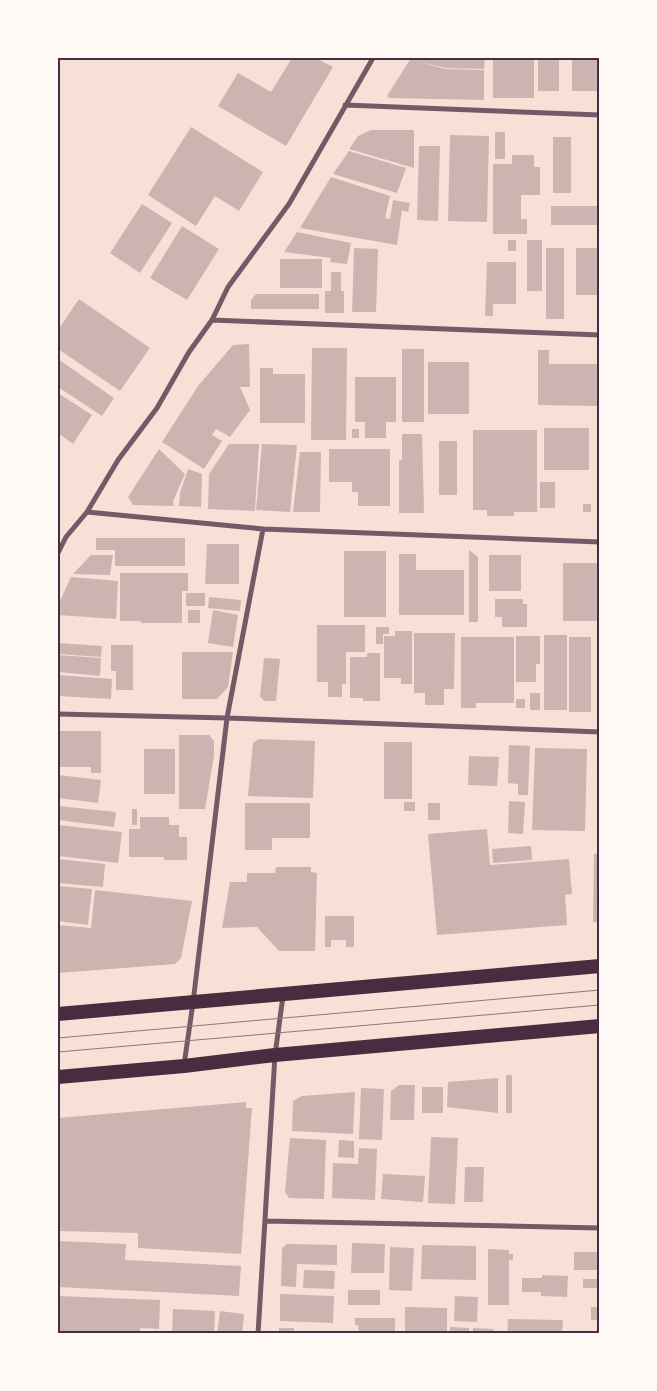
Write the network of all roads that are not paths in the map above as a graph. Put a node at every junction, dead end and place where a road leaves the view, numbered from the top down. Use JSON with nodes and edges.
{"nodes":[{"id":1,"x":373,"y":58,"type":"edge"},
{"id":2,"x":345,"y":105,"type":"junction"},
{"id":3,"x":600,"y":115,"type":"edge"},
{"id":4,"x":212,"y":320,"type":"junction"},
{"id":5,"x":600,"y":335,"type":"edge"},
{"id":6,"x":87,"y":512,"type":"junction"},
{"id":7,"x":263,"y":529,"type":"junction"},
{"id":8,"x":600,"y":542,"type":"edge"},
{"id":9,"x":58,"y":553,"type":"edge"},
{"id":10,"x":58,"y":714,"type":"edge"},
{"id":11,"x":227,"y":718,"type":"junction"},
{"id":12,"x":600,"y":732,"type":"edge"},
{"id":13,"x":600,"y":966,"type":"edge"},
{"id":14,"x":283,"y":993,"type":"junction"},
{"id":15,"x":193,"y":1003,"type":"junction"},
{"id":16,"x":58,"y":1014,"type":"edge"},
{"id":17,"x":600,"y":1026,"type":"edge"},
{"id":18,"x":275,"y":1055,"type":"junction"},
{"id":19,"x":184,"y":1066,"type":"junction"},
{"id":20,"x":58,"y":1077,"type":"edge"},
{"id":21,"x":264,"y":1221,"type":"junction"},
{"id":22,"x":600,"y":1228,"type":"edge"},
{"id":23,"x":258,"y":1334,"type":"edge"}],
"edges":[{"from":1,"to":2,"type":"street"},
{"from":2,"to":3,"type":"street"},
{"from":2,"to":4,"type":"street"},
{"from":4,"to":5,"type":"street"},
{"from":4,"to":6,"type":"street"},
{"from":6,"to":7,"type":"street"},
{"from":6,"to":9,"type":"street"},
{"from":7,"to":8,"type":"street"},
{"from":7,"to":11,"type":"street"},
{"from":10,"to":11,"type":"street"},
{"from":11,"to":12,"type":"street"},
{"from":11,"to":15,"type":"street"},
{"from":13,"to":14,"type":"highway"},
{"from":14,"to":15,"type":"highway"},
{"from":14,"to":18,"type":"street"},
{"from":15,"to":16,"type":"highway"},
{"from":15,"to":19,"type":"street"},
{"from":17,"to":18,"type":"highway"},
{"from":18,"to":19,"type":"highway"},
{"from":18,"to":21,"type":"street"},
{"from":19,"to":20,"type":"highway"},
{"from":21,"to":22,"type":"street"},
{"from":21,"to":23,"type":"street"}]}
